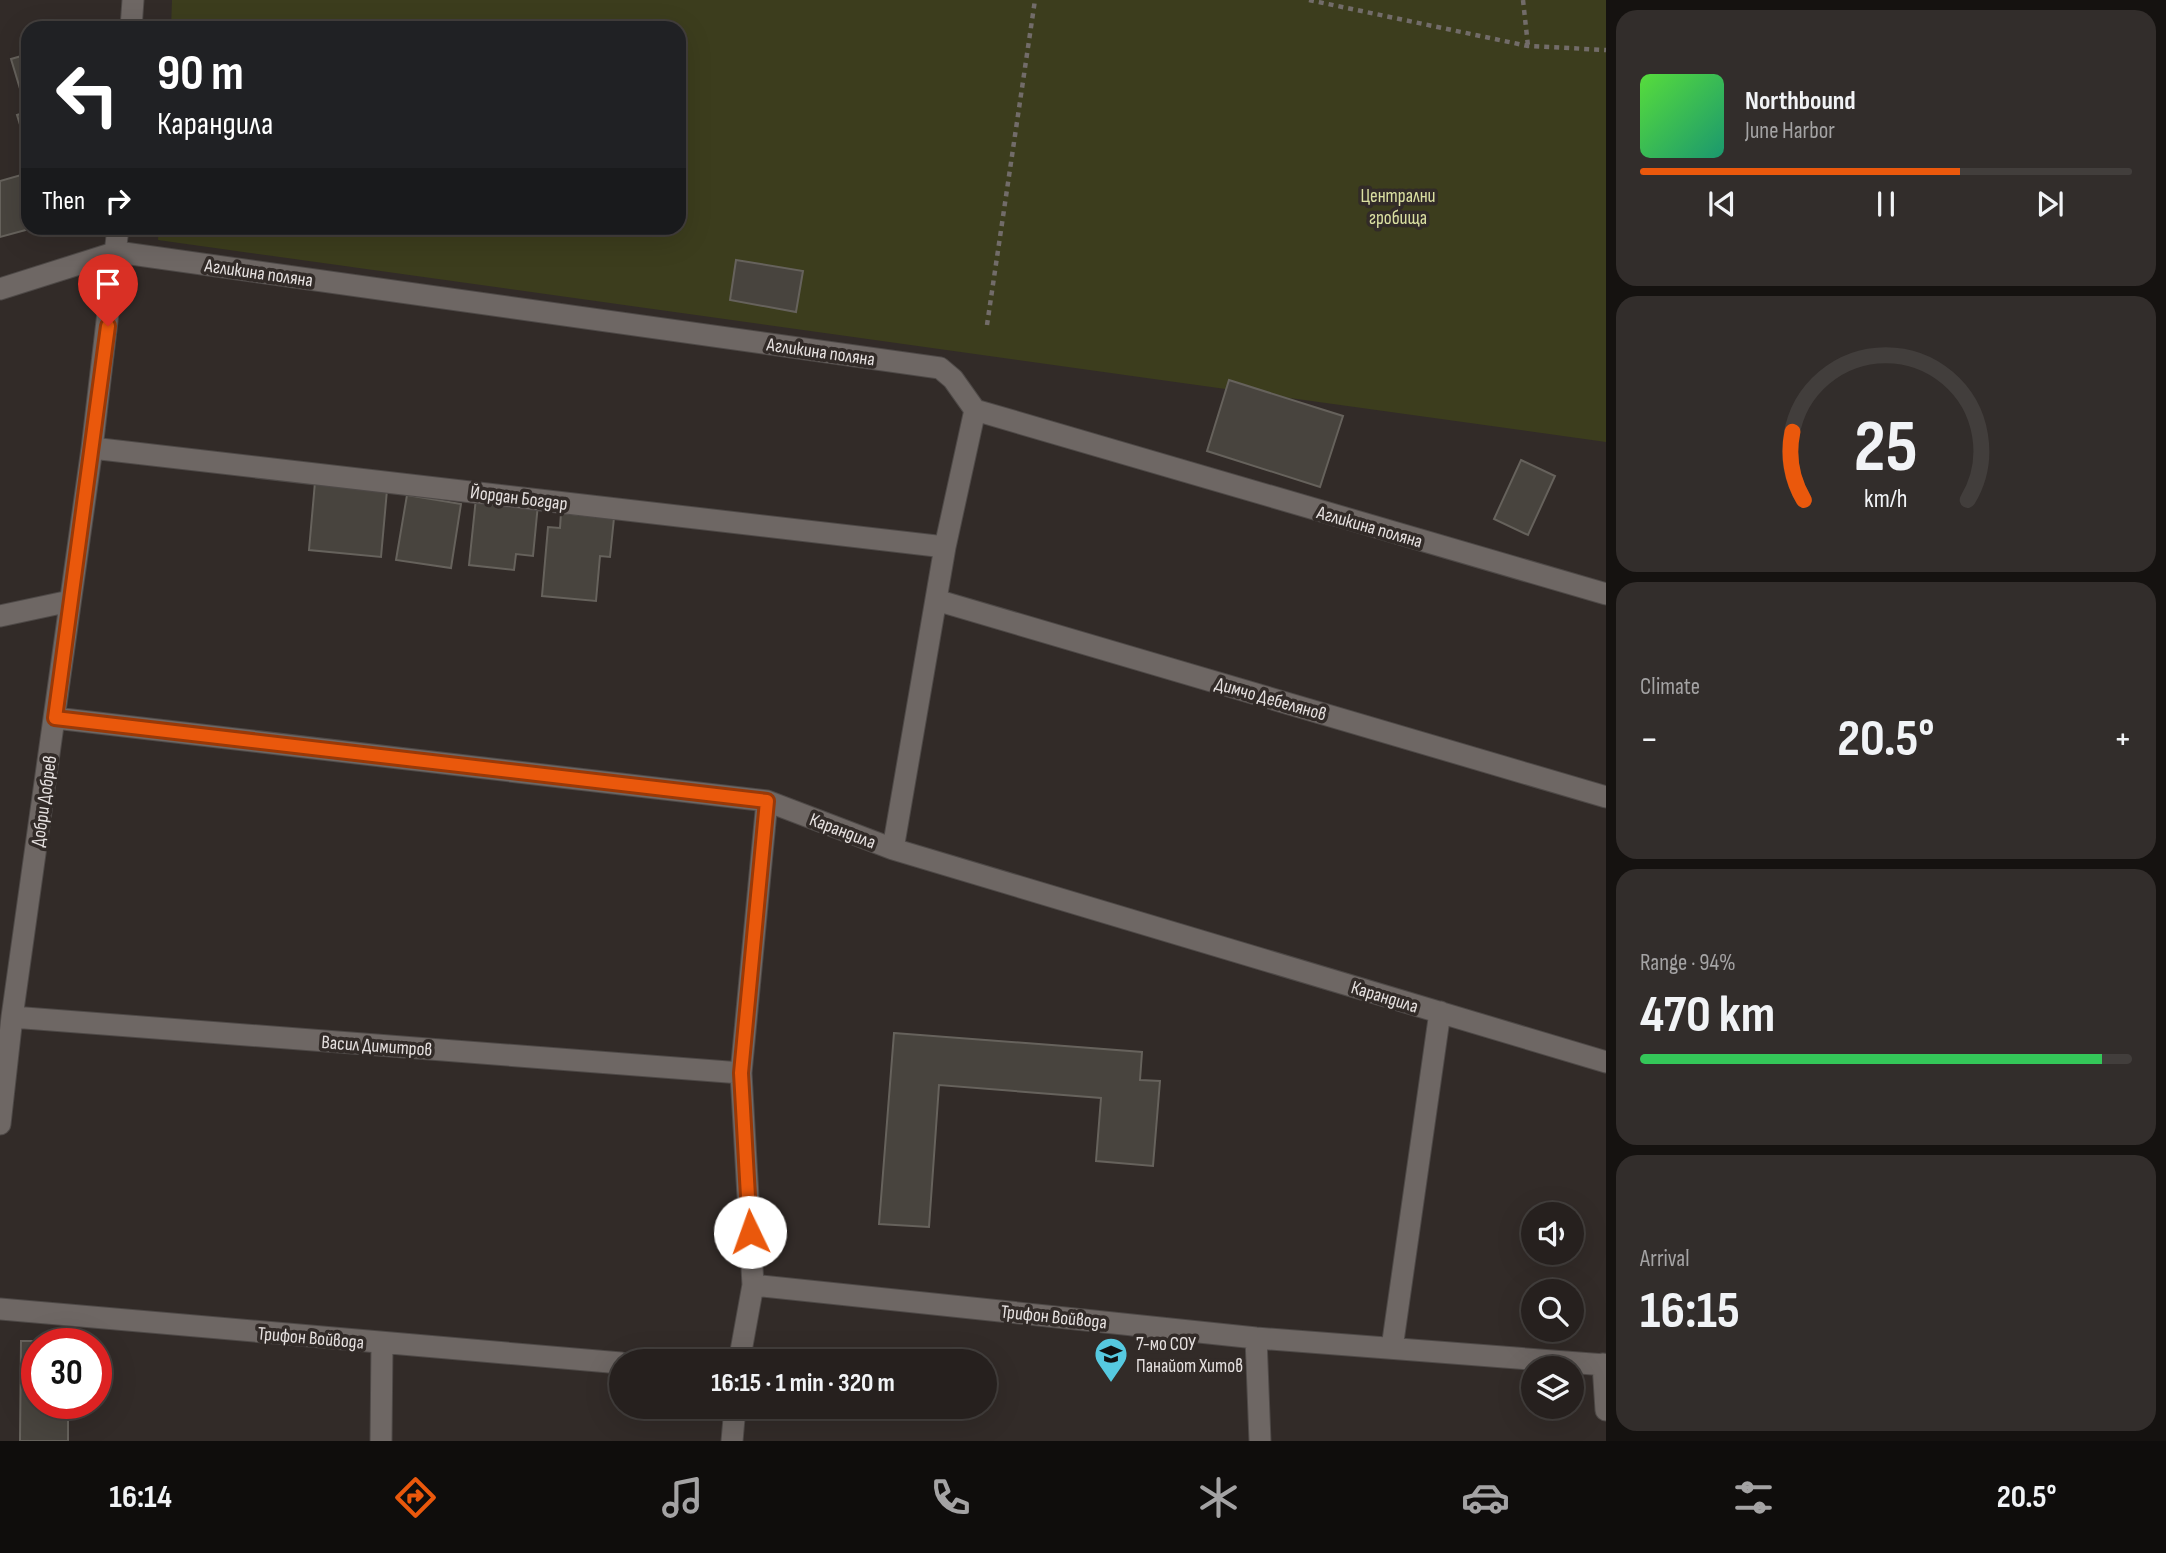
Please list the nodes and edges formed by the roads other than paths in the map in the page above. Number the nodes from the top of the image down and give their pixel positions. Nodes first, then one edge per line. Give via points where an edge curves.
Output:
1 (133, 0) edge
2 (132, 21) edge
3 (118, 235) edge
4 (117, 253) junction
5 (0, 289) edge
6 (975, 410) junction
7 (92, 448) junction
8 (946, 547) junction
9 (1606, 594) edge
10 (936, 600) junction
11 (70, 601) junction
12 (0, 616) edge
13 (55, 718) junction
14 (1606, 797) edge
15 (767, 801) junction
16 (892, 849) junction
17 (1440, 1012) junction
18 (12, 1017) junction
19 (1606, 1062) edge
20 (741, 1073) junction
21 (0, 1124) edge
22 (752, 1285) junction
23 (0, 1310) edge
24 (1256, 1338) junction
25 (382, 1344) junction
26 (1392, 1348) junction
27 (741, 1349) edge
28 (609, 1362) edge
29 (1604, 1365) edge
30 (1606, 1410) edge
31 (734, 1419) edge
32 (381, 1441) edge
33 (732, 1441) edge
34 (1260, 1441) edge

1 - 2 street
3 - 4 street, Добри Добрев
4 - 5 street, Агликина поляна
4 - 6 street, Агликина поляна via 940,368
4 - 7 street, Добри Добрев
6 - 8 street
6 - 9 street, Агликина поляна
7 - 8 street, Йордан Богдар
7 - 11 street, Добри Добрев
8 - 10 street
10 - 14 street, Димчо Дебелянов
10 - 16 street
11 - 12 street
11 - 13 street, Добри Добрев
13 - 15 street, Карандила
13 - 18 street, Добри Добрев
15 - 16 street, Карандила
15 - 20 street
16 - 17 street, Карандила
17 - 19 street, Карандила
17 - 26 street
18 - 20 street, Васил Димитров
18 - 21 street, Добри Добрев
20 - 22 street
22 - 24 street, Трифон Войвода
22 - 27 street
23 - 25 street, Трифон Войвода
24 - 26 street, Трифон Войвода
24 - 34 street
25 - 28 street, Трифон Войвода
25 - 32 street
26 - 29 street, Трифон Войвода
29 - 30 street
31 - 33 street

